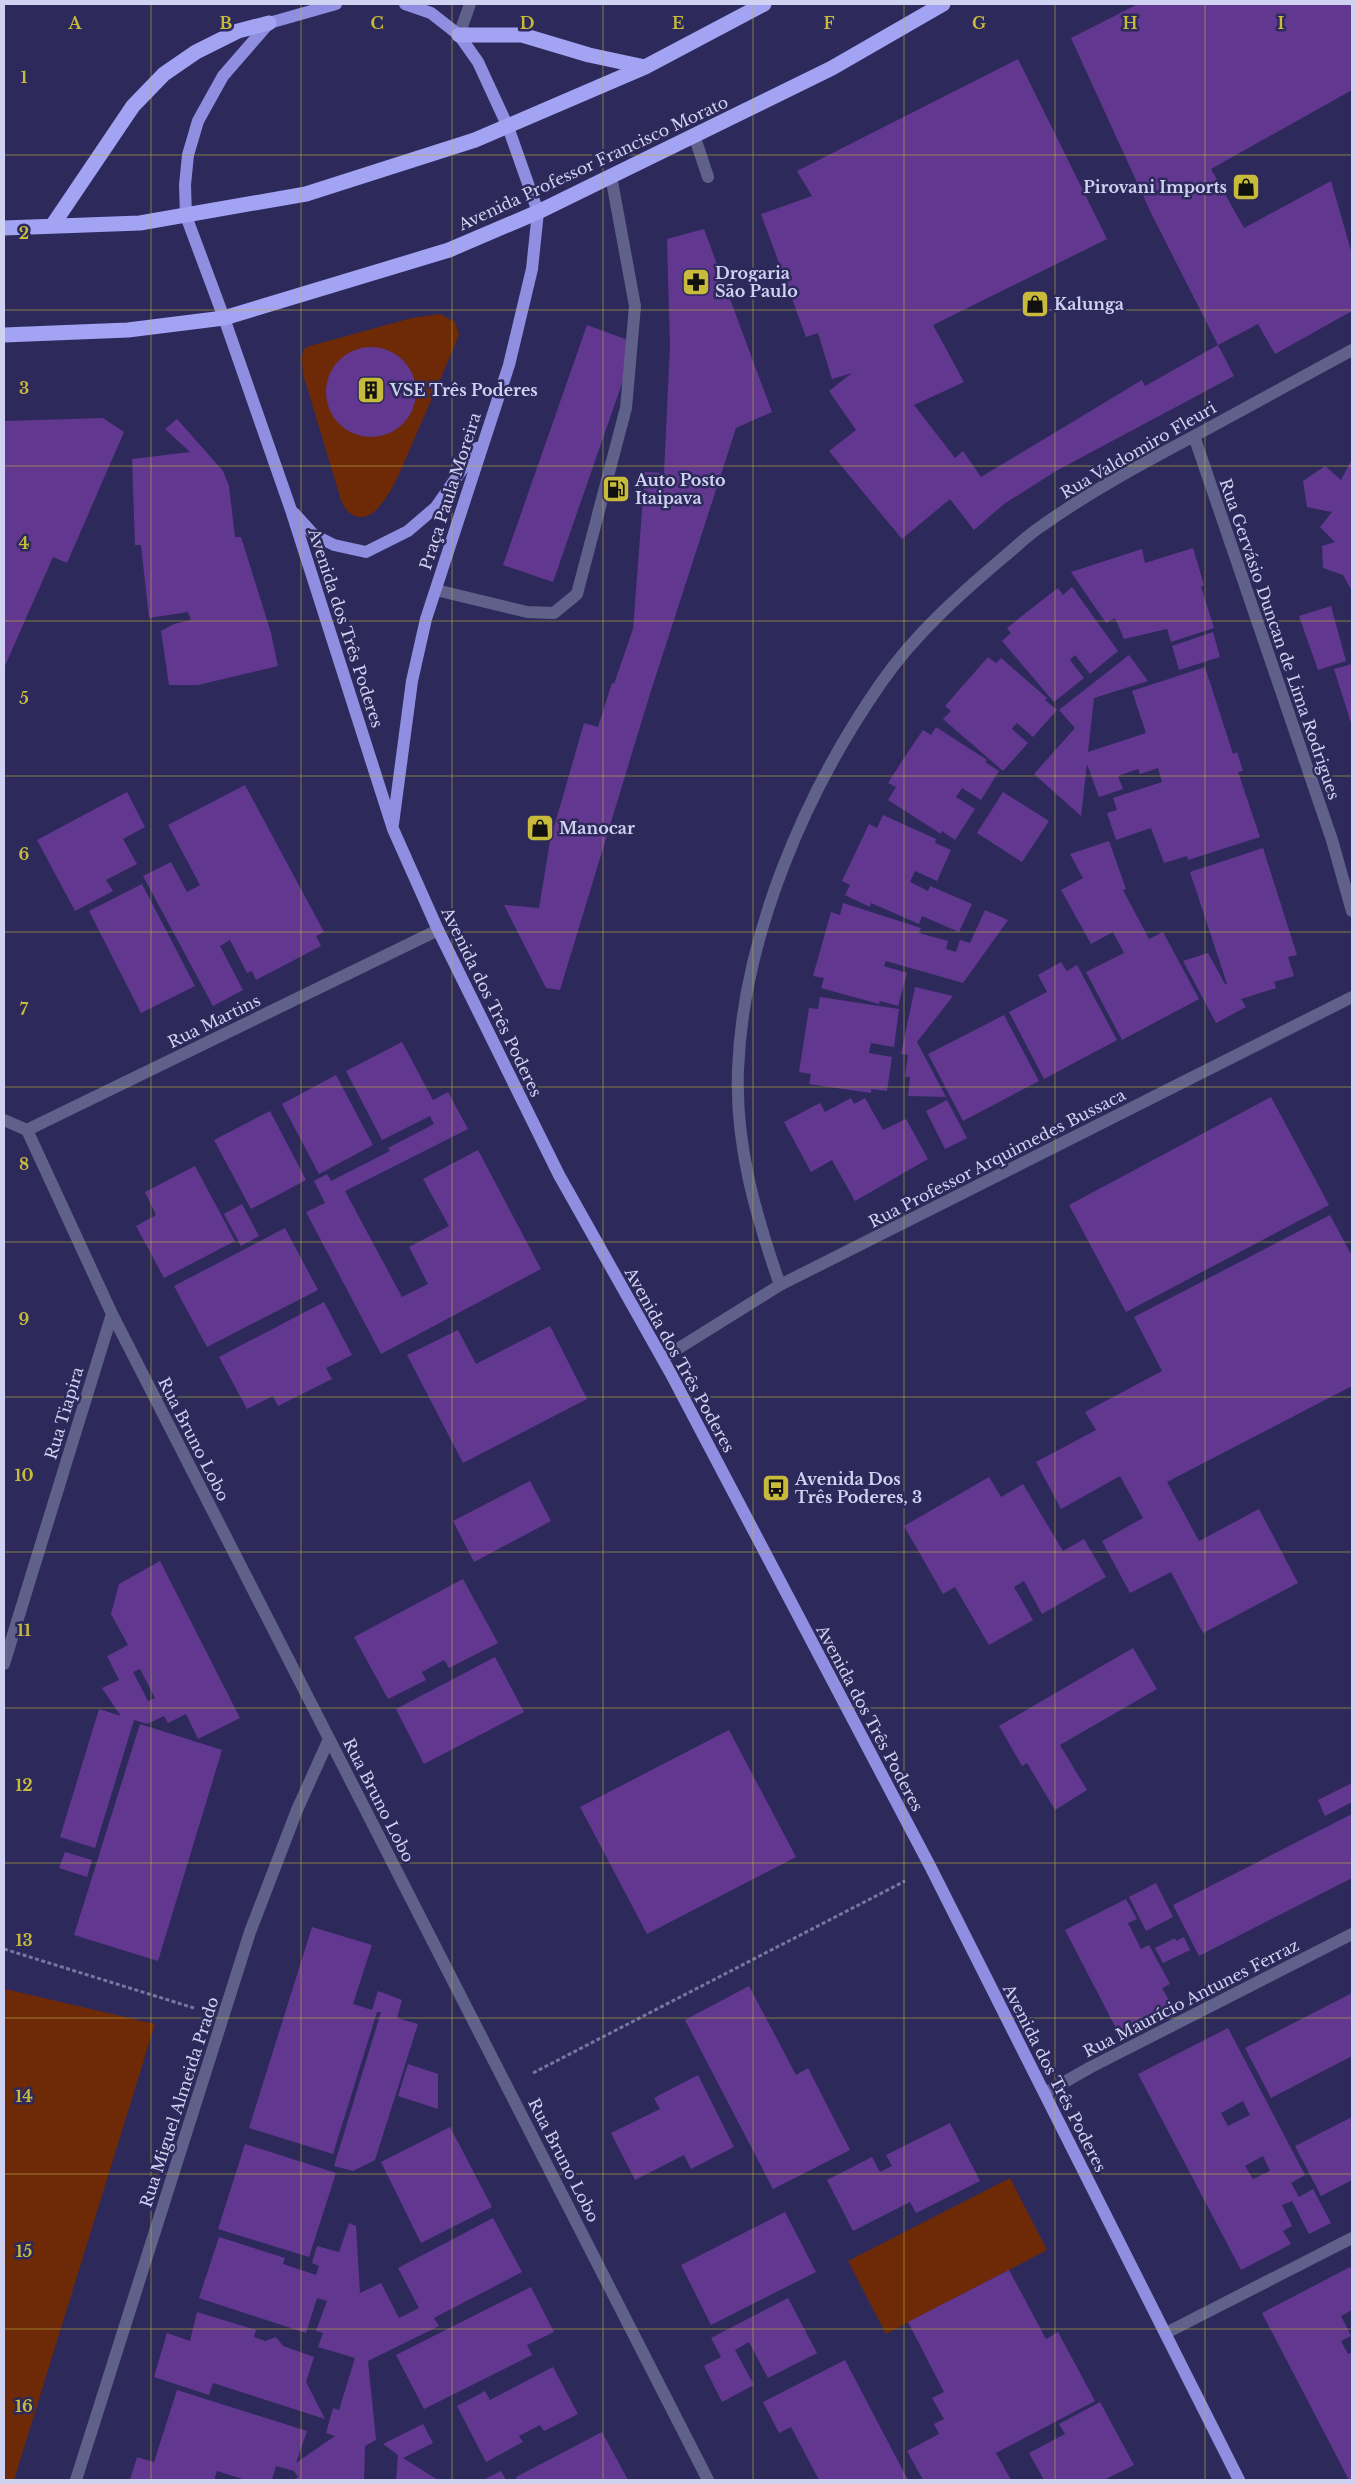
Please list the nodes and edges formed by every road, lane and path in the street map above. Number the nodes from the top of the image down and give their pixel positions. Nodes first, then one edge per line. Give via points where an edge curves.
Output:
1 (332, 4) edge
2 (405, 4) edge
3 (470, 4) edge
4 (764, 4) edge
5 (943, 4) edge
6 (269, 23) junction
7 (459, 35) junction
8 (645, 66) junction
9 (508, 127) junction
10 (694, 135) junction
11 (611, 176) junction
12 (708, 177) dead end
13 (538, 212) junction
14 (186, 216) junction
15 (52, 226) junction
16 (4, 228) edge
17 (224, 318) junction
18 (4, 335) edge
19 (1352, 350) edge
20 (1194, 436) junction
21 (485, 437) junction
22 (291, 510) junction
23 (436, 590) junction
24 (392, 829) junction
25 (1352, 911) edge
26 (438, 930) junction
27 (1352, 997) edge
28 (4, 1120) edge
29 (27, 1130) junction
30 (780, 1285) junction
31 (112, 1314) junction
32 (662, 1358) junction
33 (4, 1664) edge
34 (329, 1739) junction
35 (931, 1868) junction
36 (1352, 1934) edge
37 (4, 1949) edge
38 (224, 2017) junction
39 (508, 2086) junction
40 (1045, 2093) junction
41 (1352, 2238) edge
42 (1166, 2333) junction
43 (76, 2480) edge
44 (708, 2480) edge
45 (1239, 2480) edge

1 - 6 main road
2 - 7 main road, Praça Paula Moreira via 431,13
3 - 7 street
4 - 8 highway
5 - 10 highway, Avenida Professor Francisco Morato via 832,68
6 - 14 main road via 223,76 198,121 188,155
6 - 15 highway via 238,31 196,52 164,74 133,106
7 - 8 highway via 522,35 589,55
7 - 9 main road, Praça Paula Moreira via 478,62
8 - 9 highway
9 - 13 main road, Praça Paula Moreira
9 - 14 highway via 306,194
10 - 11 highway, Avenida Professor Francisco Morato
10 - 12 street
11 - 13 highway, Avenida Professor Francisco Morato
11 - 23 street via 635,306 626,408 577,594 554,613 536,613
13 - 17 highway, Avenida Professor Francisco Morato via 449,250
13 - 21 main road, Praça Paula Moreira via 524,307
14 - 15 highway via 140,223
14 - 17 main road, Avenida dos Três Poderes
15 - 16 highway
17 - 18 highway, Avenida Professor Francisco Morato via 128,330
17 - 22 main road, Avenida dos Três Poderes
19 - 20 street, Rua Valdomiro Fleuri
20 - 25 street, Rua Gervásio Duncan de Lima Rodrigues via 1332,840
20 - 30 street, Rua Valdomiro Fleuri via 1104,484 1040,527 978,579 921,635 882,682 838,751 796,830 772,898 749,980 738,1070 741,1139 756,1218
21 - 22 main road via 436,507 408,532 366,552 334,545 314,535
21 - 23 main road, Praça Paula Moreira
22 - 24 main road, Avenida dos Três Poderes
23 - 24 main road, Praça Paula Moreira via 412,681
24 - 26 main road, Avenida dos Três Poderes
26 - 29 street, Rua Martins
26 - 32 main road, Avenida dos Três Poderes via 559,1175
27 - 30 street, Rua Professor Arquimedes Bussaca
28 - 29 street
29 - 31 street, Rua Bruno Lobo
30 - 32 street, Rua Professor Arquimedes Bussaca
31 - 33 street, Rua Tiapira
31 - 34 street, Rua Bruno Lobo
32 - 35 main road, Avenida dos Três Poderes
34 - 38 street, Rua Miguel Almeida Prado via 297,1810 250,1932
34 - 39 street, Rua Bruno Lobo
35 - 39 path
35 - 40 main road, Avenida dos Três Poderes
36 - 40 street, Rua Maurício Antunes Ferraz
37 - 38 path
38 - 43 street, Rua Miguel Almeida Prado
39 - 44 street, Rua Bruno Lobo
40 - 42 main road, Avenida dos Três Poderes
41 - 42 street
42 - 45 main road, Avenida dos Três Poderes

